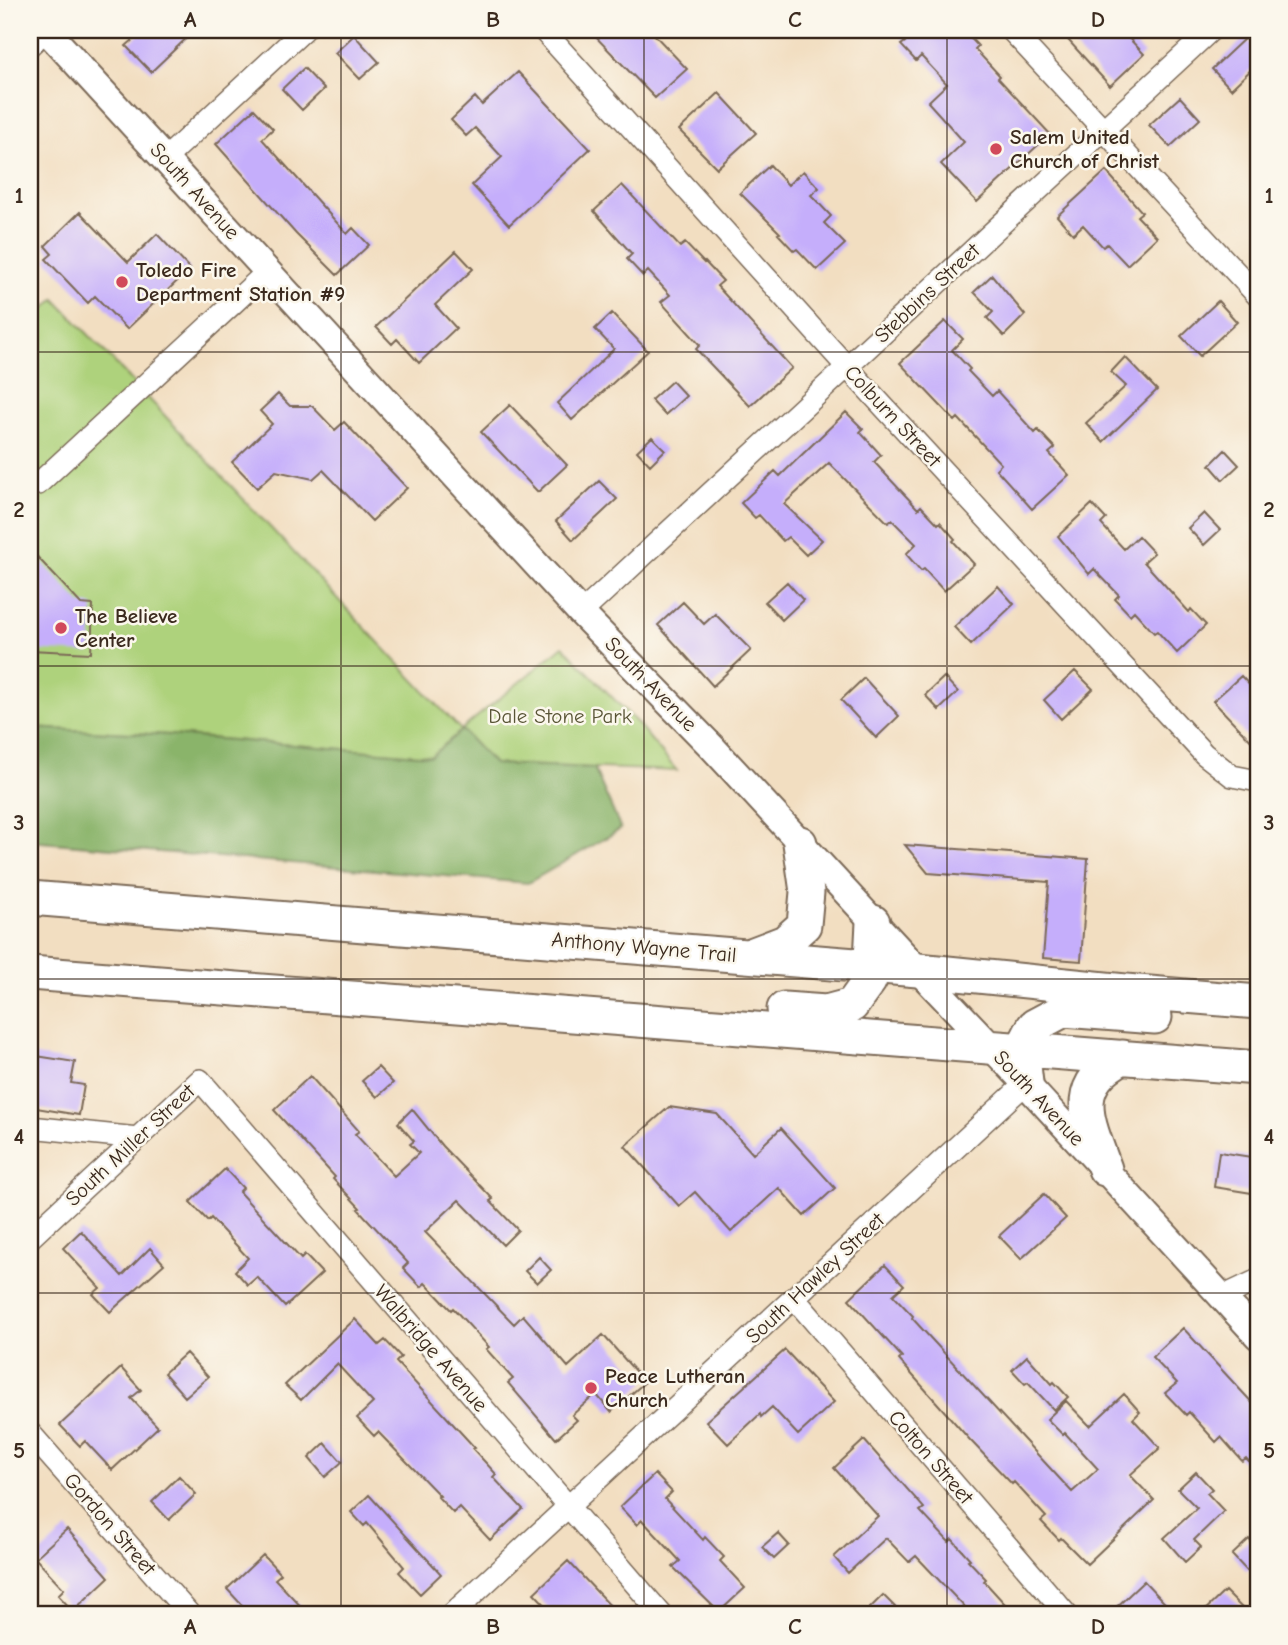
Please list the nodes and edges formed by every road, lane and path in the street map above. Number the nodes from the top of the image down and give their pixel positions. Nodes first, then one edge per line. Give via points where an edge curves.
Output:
1 (46, 30) edge
2 (304, 30) edge
3 (542, 30) edge
4 (1011, 30) edge
5 (1212, 30) edge
6 (30, 45) edge
7 (1104, 130) junction
8 (166, 158) junction
9 (267, 272) junction
10 (1258, 296) edge
11 (846, 367) junction
12 (38, 484) dead end
13 (581, 613) junction
14 (1258, 781) edge
15 (800, 843) junction
16 (30, 898) edge
17 (873, 922) junction
18 (748, 956) junction
19 (872, 966) junction
20 (918, 970) junction
21 (30, 973) edge
22 (1258, 1002) edge
23 (625, 1018) junction
24 (1258, 1019) edge
25 (1007, 1048) junction
26 (1124, 1057) junction
27 (1258, 1068) edge
28 (200, 1080) joint
29 (1026, 1083) junction
30 (30, 1127) edge
31 (138, 1138) junction
32 (1105, 1169) junction
33 (30, 1238) edge
34 (1258, 1280) edge
35 (1222, 1297) junction
36 (794, 1298) junction
37 (1258, 1336) edge
38 (30, 1433) edge
39 (568, 1506) junction
40 (190, 1615) edge
41 (451, 1615) edge
42 (662, 1615) edge
43 (1067, 1615) edge

1 - 6 street
1 - 8 street, South Avenue
2 - 8 street
3 - 11 street, Colburn Street
4 - 7 street
5 - 7 street, Stebbins Street
7 - 10 street
7 - 11 street, Stebbins Street
8 - 9 street, South Avenue
9 - 12 street
9 - 13 street, South Avenue
11 - 13 street, Stebbins Street
11 - 14 street, Colburn Street via 1204,754 1232,776
13 - 15 street, South Avenue
15 - 17 street, South Avenue
15 - 18 highway via 807,892 804,925 785,942
16 - 18 highway, Anthony Wayne Trail
17 - 19 highway
17 - 20 street, South Avenue
18 - 19 highway, Anthony Wayne Trail
19 - 20 highway, Anthony Wayne Trail
19 - 23 highway via 870,980 852,1005 826,1012 671,1001
20 - 22 highway, Anthony Wayne Trail
20 - 25 street, South Avenue
21 - 23 highway
23 - 25 highway
24 - 25 highway via 1230,1022 1064,1010
25 - 26 highway
25 - 29 highway
26 - 27 highway
26 - 32 highway via 1100,1072 1088,1089 1088,1117
28 - 31 street, South Miller Street
28 - 39 street, Walbridge Avenue
29 - 32 street, South Avenue
29 - 36 street, South Hawley Street
30 - 31 street
31 - 33 street, South Miller Street
32 - 35 street, South Avenue
34 - 35 street
35 - 37 street, South Avenue
36 - 39 street, South Hawley Street
36 - 43 street, Colton Street
38 - 40 street, Gordon Street
39 - 41 street, South Hawley Street
39 - 42 street, Walbridge Avenue

